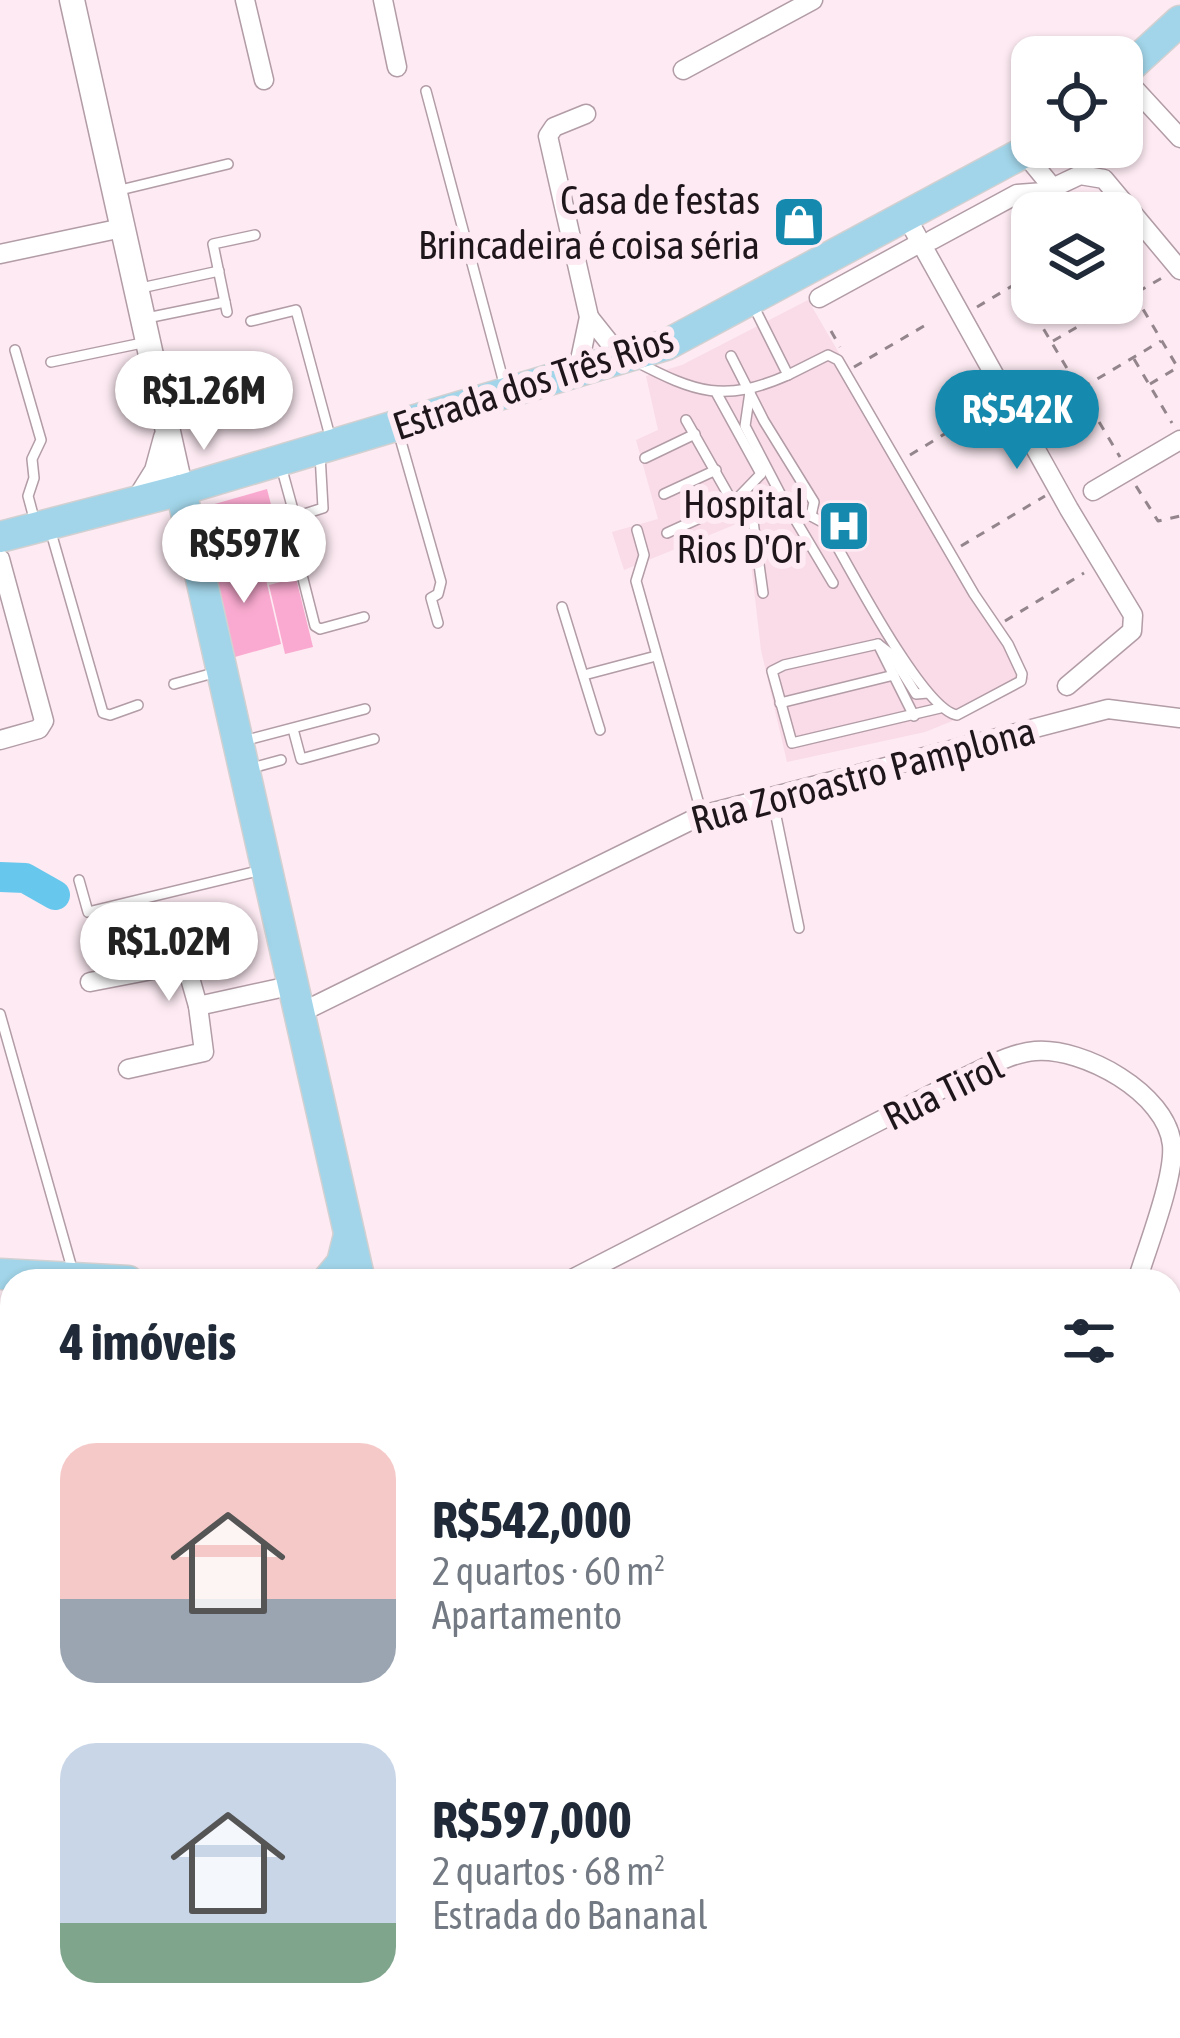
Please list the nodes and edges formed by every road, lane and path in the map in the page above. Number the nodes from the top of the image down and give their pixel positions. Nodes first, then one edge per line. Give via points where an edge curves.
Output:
1 (72, 0) edge
2 (245, 0) edge
3 (383, 0) edge
4 (813, 0) edge
5 (1180, 21) edge
6 (1143, 55) edge
7 (397, 67) dead end
8 (683, 70) dead end
9 (264, 80) dead end
10 (426, 91) dead end
11 (1143, 97) edge
12 (586, 114) dead end
13 (1180, 138) edge
14 (228, 164) dead end
15 (1011, 164) edge
16 (1040, 168) edge
17 (1109, 185) junction
18 (1053, 188) junction
19 (114, 191) junction
20 (1096, 192) edge
21 (122, 228) junction
22 (920, 234) junction
23 (254, 235) dead end
24 (0, 254) edge
25 (1179, 269) edge
26 (218, 271) junction
27 (1011, 287) edge
28 (136, 289) junction
29 (1143, 289) edge
30 (819, 298) dead end
31 (751, 301) junction
32 (1143, 309) edge
33 (973, 310) dead end
34 (589, 317) junction
35 (251, 321) dead end
36 (1041, 324) edge
37 (1083, 324) edge
38 (924, 326) dead end
39 (145, 331) junction
40 (1162, 341) junction
41 (1052, 342) junction
42 (15, 350) dead end
43 (731, 356) dead end
44 (1133, 358) junction
45 (627, 360) junction
46 (51, 362) dead end
47 (1179, 367) edge
48 (853, 368) dead end
49 (577, 374) junction
50 (788, 375) junction
51 (1149, 384) junction
52 (1080, 389) junction
53 (750, 392) junction
54 (507, 394) junction
55 (717, 394) junction
56 (1006, 398) junction
57 (686, 420) dead end
58 (397, 426) junction
59 (167, 429) junction
60 (695, 434) junction
61 (1180, 439) edge
62 (326, 447) junction
63 (906, 457) dead end
64 (645, 458) dead end
65 (279, 460) junction
66 (716, 470) junction
67 (1127, 471) junction
68 (1058, 489) junction
69 (181, 490) junction
70 (1094, 491) dead end
71 (664, 494) dead end
72 (783, 499) junction
73 (139, 500) junction
74 (750, 500) junction
75 (733, 502) junction
76 (812, 516) junction
77 (1180, 516) edge
78 (295, 517) junction
79 (797, 524) junction
80 (42, 525) junction
81 (637, 530) dead end
82 (667, 533) dead end
83 (0, 537) edge
84 (959, 547) dead end
85 (0, 559) edge
86 (1101, 562) junction
87 (833, 583) dead end
88 (763, 593) dead end
89 (562, 607) dead end
90 (364, 617) dead end
91 (1004, 622) dead end
92 (438, 623) dead end
93 (878, 644) junction
94 (656, 656) junction
95 (222, 670) junction
96 (584, 675) junction
97 (894, 675) junction
98 (174, 684) dead end
99 (1066, 686) dead end
100 (928, 693) junction
101 (780, 704) junction
102 (138, 705) dead end
103 (940, 708) junction
104 (365, 709) dead end
105 (914, 716) junction
106 (1180, 718) edge
107 (293, 729) junction
108 (600, 730) dead end
109 (374, 739) dead end
110 (0, 740) edge
111 (241, 756) junction
112 (281, 760) dead end
113 (772, 797) junction
114 (702, 815) junction
115 (267, 868) junction
116 (80, 880) dead end
117 (799, 928) dead end
118 (90, 982) dead end
119 (297, 999) junction
120 (198, 1006) junction
121 (0, 1014) edge
122 (128, 1069) dead end
123 (1176, 1139) edge
124 (349, 1229) junction
125 (73, 1269) edge
126 (337, 1269) edge
127 (357, 1269) edge
128 (591, 1269) edge
129 (1141, 1269) edge

1 - 19 street
2 - 9 street
3 - 7 street
4 - 8 street
5 - 6 main road
10 - 54 lane
11 - 13 street
12 - 34 street via 548,136
14 - 19 lane
15 - 22 main road, Estrada dos Três Rios
16 - 18 street
17 - 18 street via 1080,175
17 - 20 path
17 - 25 street
18 - 22 street via 1017,194
19 - 21 street
21 - 24 street
21 - 28 street
22 - 30 street
22 - 31 main road, Estrada dos Três Rios
22 - 56 street
23 - 26 lane via 213,244
25 - 29 path
26 - 28 lane
26 - 39 lane via 226,307
27 - 33 path
28 - 39 street
31 - 45 main road, Estrada dos Três Rios
31 - 50 lane
32 - 40 path
34 - 45 street
34 - 49 street
35 - 62 lane via 296,310
36 - 41 path
37 - 41 path
38 - 48 path
39 - 46 lane
39 - 59 street
40 - 44 path
40 - 47 path
41 - 52 path
42 - 80 lane via 41,440 28,496
43 - 53 lane
44 - 51 path
44 - 52 path
45 - 49 main road, Estrada dos Três Rios
45 - 55 lane
47 - 51 path
49 - 54 main road, Estrada dos Três Rios
50 - 53 lane
50 - 103 lane via 828,355 838,360 1022,674 957,716
51 - 61 path
52 - 67 path
53 - 55 lane
53 - 72 lane via 745,426
53 - 76 lane via 814,502
54 - 58 main road, Estrada dos Três Rios
55 - 75 lane via 761,474
56 - 63 path
56 - 68 street
57 - 60 lane
58 - 62 main road, Estrada dos Três Rios
58 - 92 lane via 441,582 430,598
59 - 69 street
59 - 73 street via 157,471
60 - 64 lane
60 - 66 lane
61 - 67 street
62 - 65 main road, Estrada dos Três Rios
62 - 78 lane via 322,508
65 - 69 main road, Estrada dos Três Rios
65 - 78 lane
66 - 71 lane
66 - 75 lane
67 - 70 street
67 - 77 path via 1158,521
68 - 84 path
68 - 86 street
69 - 73 main road, Estrada dos Três Rios
69 - 95 main road
72 - 74 lane
72 - 79 lane
73 - 80 main road, Estrada dos Três Rios
74 - 75 lane
74 - 88 lane
75 - 82 lane
76 - 79 lane
76 - 100 lane via 824,523
78 - 90 lane via 289,524 315,626
79 - 87 lane
80 - 83 main road, Estrada dos Três Rios
80 - 102 lane via 103,713
81 - 94 lane via 644,555 636,581
85 - 110 street via 44,721 40,730
86 - 91 path
86 - 99 street via 1135,624
89 - 96 lane
93 - 97 lane
93 - 100 lane via 916,694
93 - 101 lane via 774,668
94 - 96 lane
94 - 114 lane
95 - 98 lane
95 - 111 main road
96 - 108 lane
97 - 101 lane
97 - 105 lane
100 - 103 lane
101 - 105 lane via 792,743
103 - 105 lane
104 - 107 lane
106 - 113 street, Rua Zoroastro Pamplona via 1108,710
107 - 109 lane via 301,759
107 - 111 lane
111 - 112 lane
111 - 115 main road
113 - 114 street, Rua Zoroastro Pamplona
113 - 117 lane
114 - 119 street, Rua Zoroastro Pamplona
115 - 116 lane via 88,912
115 - 119 main road
118 - 120 street via 182,964
119 - 120 street, Rua Zoroastro Pamplona
119 - 124 main road
120 - 122 street via 204,1052
121 - 125 lane
123 - 128 street, Rua Tirol via 1116,1073 1035,1051 965,1077
123 - 129 street, Rua Tirol
124 - 126 main road
124 - 127 main road

